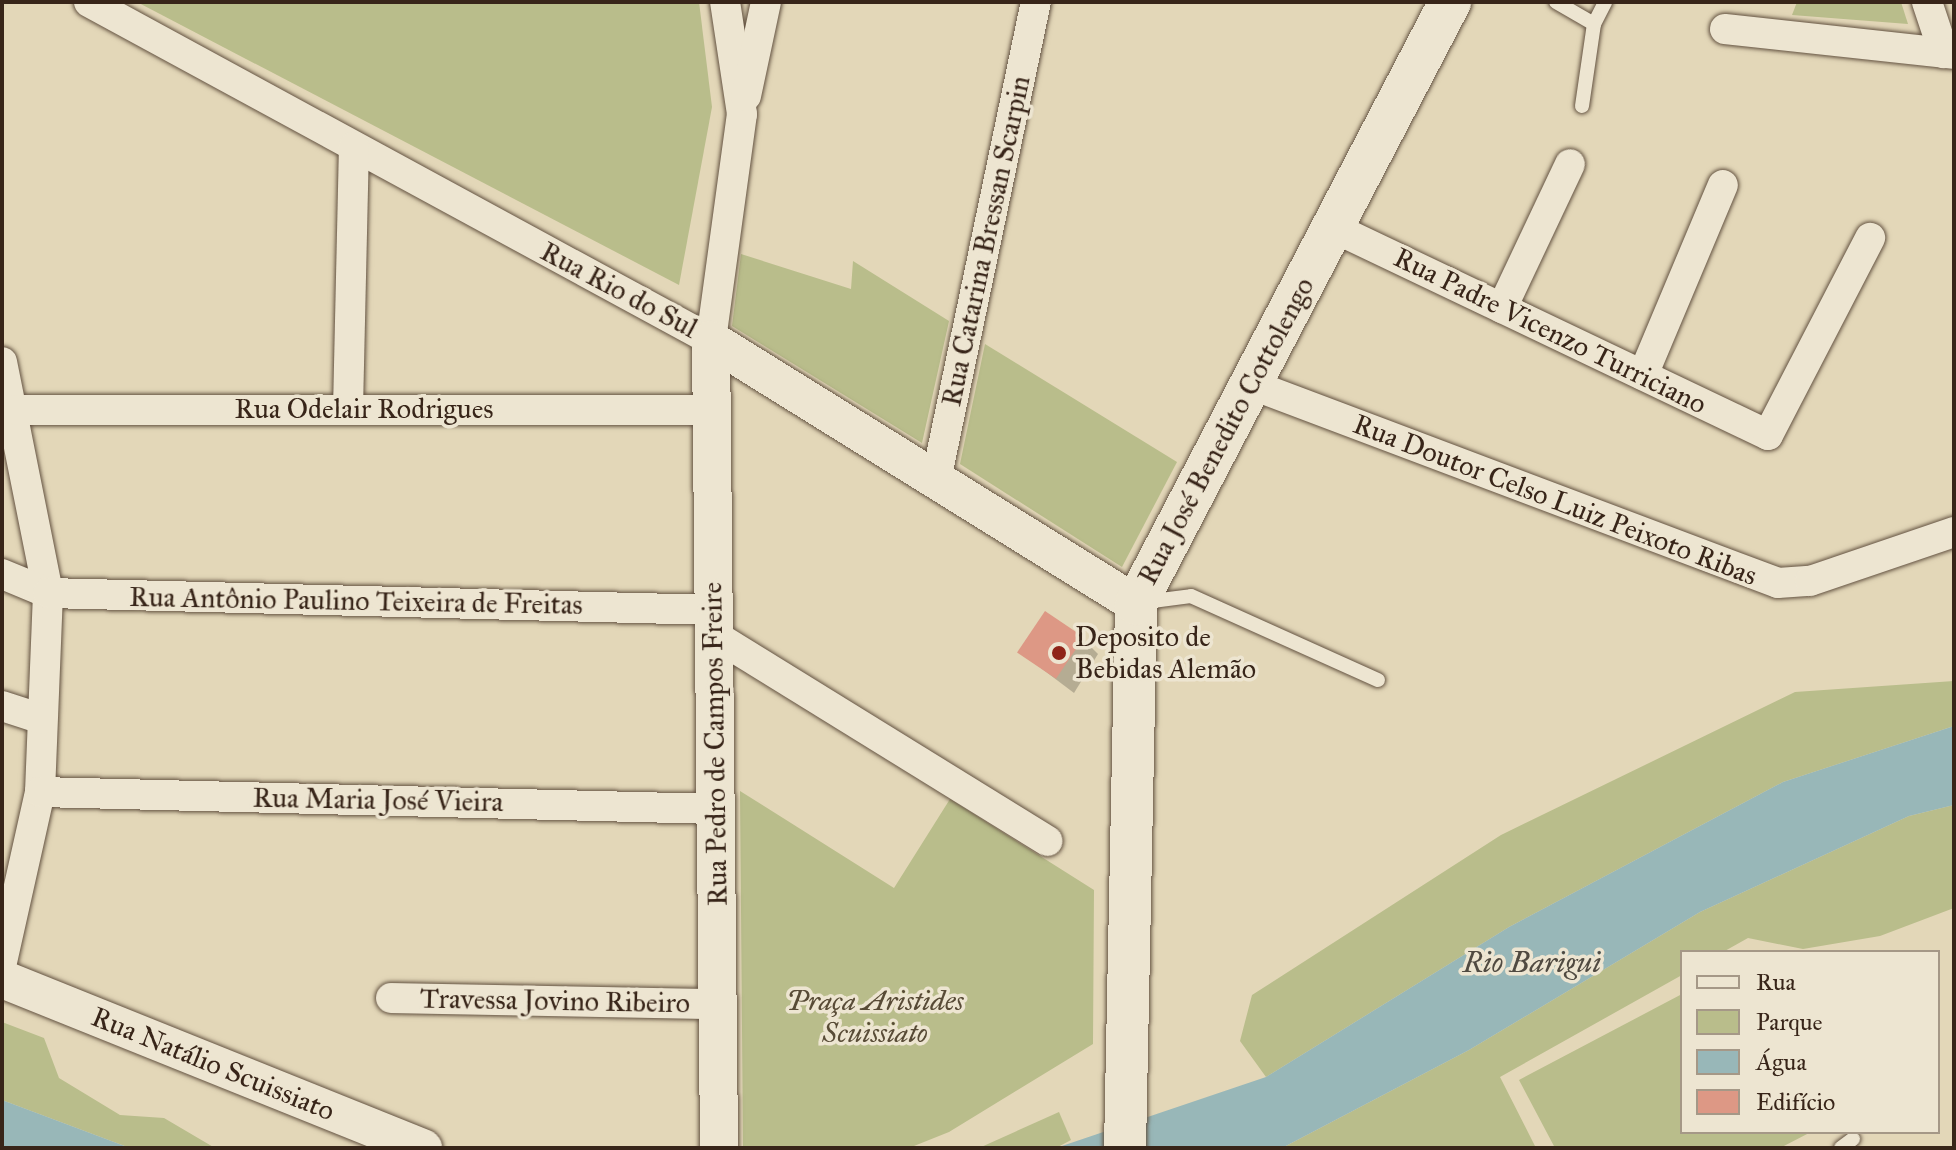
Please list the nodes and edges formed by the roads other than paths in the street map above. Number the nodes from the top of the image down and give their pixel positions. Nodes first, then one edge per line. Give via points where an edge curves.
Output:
1 (89, 2) edge
2 (725, 2) edge
3 (766, 2) edge
4 (1036, 2) edge
5 (1450, 2) edge
6 (1556, 2) edge
7 (1605, 2) edge
8 (1927, 2) edge
9 (1594, 24) junction
10 (1725, 29) dead end
11 (1949, 53) edge
12 (1582, 106) dead end
13 (742, 114) junction
14 (354, 147) junction
15 (1570, 164) dead end
16 (1723, 185) dead end
17 (1332, 227) junction
18 (1870, 238) dead end
19 (1502, 308) junction
20 (711, 340) junction
21 (2, 362) edge
22 (1643, 375) junction
23 (1250, 384) junction
24 (348, 409) junction
25 (17, 410) junction
26 (711, 410) junction
27 (936, 480) junction
28 (1954, 532) edge
29 (2, 574) edge
30 (48, 593) junction
31 (1136, 604) junction
32 (714, 623) junction
33 (1378, 680) dead end
34 (2, 706) edge
35 (42, 719) junction
36 (40, 792) junction
37 (716, 809) junction
38 (1048, 841) dead end
39 (2, 962) edge
40 (2, 979) edge
41 (391, 998) dead end
42 (718, 1004) junction
43 (423, 1148) edge
44 (719, 1148) edge
45 (1125, 1148) edge

1 - 14 street, Rua Rio do Sul
2 - 13 street
3 - 13 street
4 - 27 street, Rua Catarina Bressan Scarpin
5 - 17 main road, Rua José Benedito Cottolengo
6 - 9 lane
7 - 9 lane
8 - 11 street
9 - 12 lane
10 - 11 street
13 - 20 street
14 - 20 street, Rua Rio do Sul
14 - 24 street
15 - 19 street
16 - 22 street
17 - 19 street, Rua Padre Vicenzo Turriciano
17 - 23 main road, Rua José Benedito Cottolengo
18 - 22 street, Rua Padre Vicenzo Turriciano via 1768,435
19 - 22 street, Rua Padre Vicenzo Turriciano
20 - 26 street, Rua Pedro de Campos Freire
20 - 27 street, Rua Rio do Sul
21 - 25 street
23 - 28 street, Rua Doutor Celso Luiz Peixoto Ribas via 1778,583 1810,581
23 - 31 main road, Rua José Benedito Cottolengo
24 - 25 street, Rua Odelair Rodrigues
24 - 26 street, Rua Odelair Rodrigues
25 - 30 street
26 - 32 street, Rua Pedro de Campos Freire
27 - 31 street, Rua Rio do Sul
29 - 30 street, Rua Antônio Paulino Teixeira de Freitas
30 - 32 street, Rua Antônio Paulino Teixeira de Freitas
30 - 35 street
31 - 33 lane via 1191,596
31 - 45 main road, Rua José Benedito Cottolengo
32 - 37 street, Rua Pedro de Campos Freire
32 - 38 street
34 - 35 street
35 - 36 street
36 - 37 street, Rua Maria José Vieira
36 - 39 street
37 - 42 street, Rua Pedro de Campos Freire
40 - 43 street, Rua Natálio Scuissiato
41 - 42 street, Travessa Jovino Ribeiro
42 - 44 street, Rua Pedro de Campos Freire

